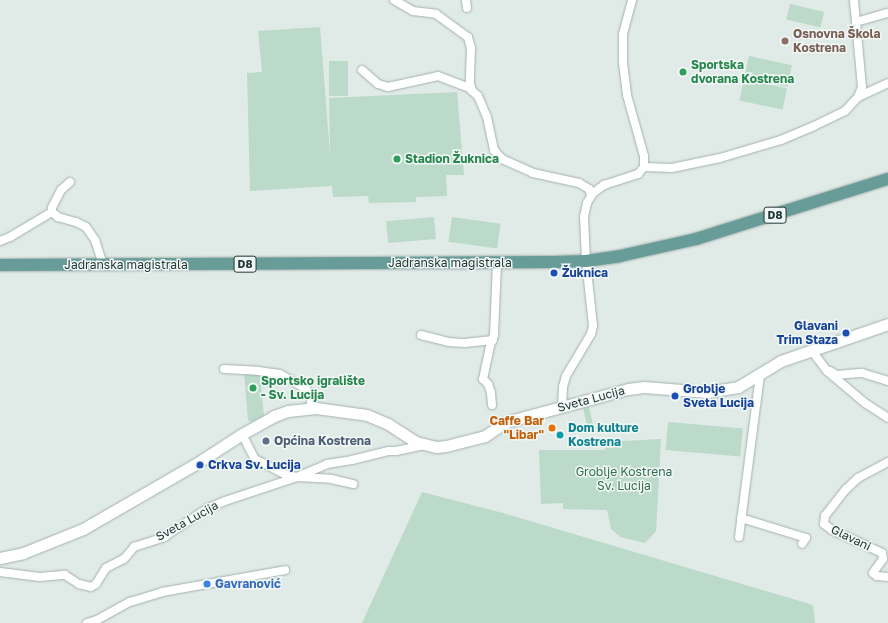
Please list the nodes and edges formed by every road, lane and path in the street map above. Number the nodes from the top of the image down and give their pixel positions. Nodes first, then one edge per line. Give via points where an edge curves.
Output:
1 (394, 0) edge
2 (632, 0) edge
3 (854, 0) edge
4 (888, 13) edge
5 (856, 22) junction
6 (362, 70) dead end
7 (888, 83) edge
8 (472, 91) junction
9 (858, 97) junction
10 (644, 167) junction
11 (888, 179) edge
12 (70, 182) dead end
13 (592, 195) junction
14 (52, 212) junction
15 (0, 241) edge
16 (586, 261) junction
17 (497, 262) junction
18 (0, 265) edge
19 (103, 265) junction
20 (888, 324) edge
21 (421, 335) dead end
22 (492, 340) junction
23 (812, 351) junction
24 (224, 369) dead end
25 (760, 375) junction
26 (888, 382) edge
27 (492, 405) dead end
28 (562, 407) junction
29 (310, 408) junction
30 (888, 418) edge
31 (242, 434) junction
32 (426, 445) junction
33 (888, 462) edge
34 (297, 477) junction
35 (353, 484) dead end
36 (741, 518) junction
37 (739, 538) dead end
38 (802, 544) dead end
39 (0, 558) edge
40 (285, 570) dead end
41 (0, 572) edge
42 (888, 577) edge
43 (87, 623) edge

1 - 8 street via 413,11 436,14 468,37 471,48
2 - 10 street via 623,34 623,63 627,95 644,156
3 - 5 street
4 - 5 street
5 - 9 street via 862,87
6 - 8 street via 378,84 388,87 438,76 457,82
7 - 9 street
8 - 13 street via 478,96 486,117 494,150 502,159 533,173 579,183
9 - 10 street via 845,111 781,140 720,158 672,168
10 - 13 street via 638,174 604,185
11 - 16 main road, Jadranska magistrala / D8 via 696,239
12 - 14 street via 61,190
13 - 16 street via 584,217
14 - 15 street
14 - 19 street via 58,218 76,222 86,228 95,240
16 - 17 main road, Jadranska magistrala / D8
16 - 28 street via 593,326 591,334 566,376
17 - 19 main road, Jadranska magistrala / D8
17 - 22 street
18 - 19 main road, Jadranska magistrala / D8
20 - 23 street, Sveta Lucija
21 - 22 street via 454,343
22 - 27 street via 483,379 488,384
23 - 25 street, Sveta Lucija via 781,361
23 - 26 street via 829,371 837,375 862,373
23 - 30 street via 827,371 865,403
24 - 29 street via 280,374 312,396
25 - 28 street, Sveta Lucija via 738,387 726,389 707,392 644,387
25 - 36 street
28 - 32 street, Sveta Lucija via 504,423 485,436 446,446
29 - 31 street, Sveta Lucija via 274,416
29 - 32 street, Sveta Lucija via 367,415
31 - 34 street, Sveta Lucija via 254,459 286,475
31 - 39 street, Sveta Lucija via 83,529 23,553
32 - 34 street, Sveta Lucija via 388,450 327,464
33 - 42 street, Glavani via 858,478 846,489 825,516 824,524 882,552 883,559 873,573
34 - 35 street, Sveta Lucija via 331,479
34 - 41 street, Sveta Lucija via 219,503 171,533 134,547 124,558 106,568 96,584 91,587 79,584 65,574 40,577
36 - 37 street
36 - 38 street via 806,538
40 - 43 street via 162,592 130,602

